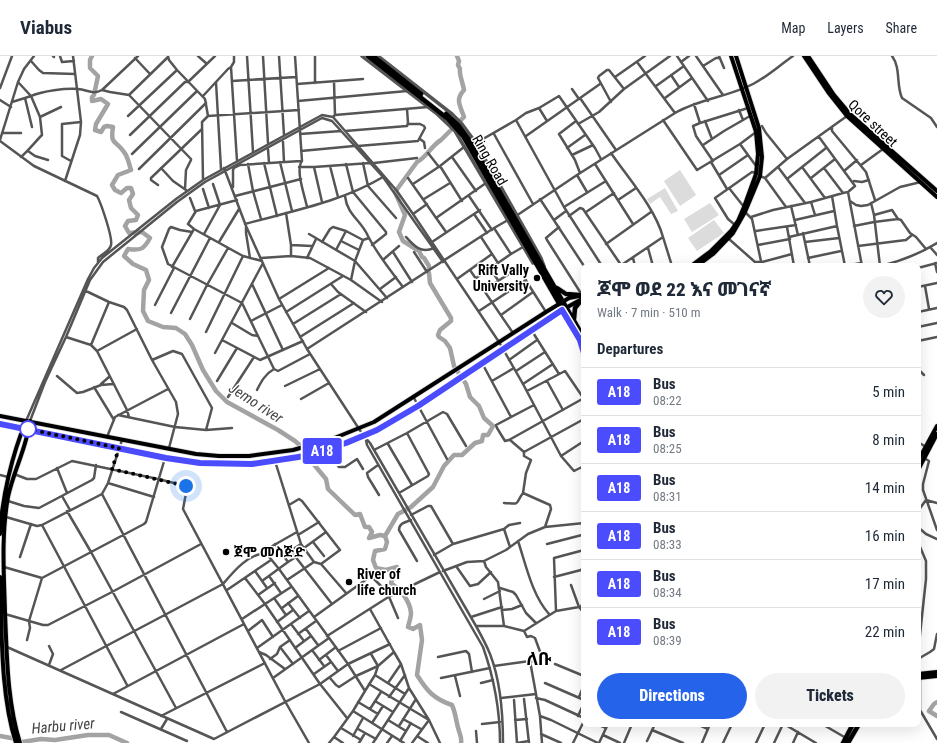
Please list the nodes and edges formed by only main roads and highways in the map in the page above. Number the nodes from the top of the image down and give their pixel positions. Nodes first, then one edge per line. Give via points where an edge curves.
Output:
1 (368, 56) edge
2 (373, 56) edge
3 (731, 56) edge
4 (736, 56) edge
5 (804, 56) edge
6 (808, 56) edge
7 (744, 88) junction
8 (849, 115) junction
9 (451, 120) junction
10 (758, 175) junction
11 (923, 181) junction
12 (937, 191) edge
13 (937, 197) edge
14 (695, 263) edge
15 (701, 263) edge
16 (542, 269) junction
17 (554, 287) junction
18 (581, 297) edge
19 (581, 297) edge
20 (581, 298) edge
21 (581, 299) edge
22 (564, 301) junction
23 (559, 304) junction
24 (567, 307) junction
25 (562, 310) junction
26 (574, 319) junction
27 (581, 335) edge
28 (581, 336) edge
29 (0, 416) edge
30 (28, 421) junction
31 (0, 424) edge
32 (937, 426) edge
33 (14, 427) junction
34 (23, 428) junction
35 (29, 430) junction
36 (39, 432) junction
37 (22, 434) junction
38 (937, 434) edge
39 (26, 438) junction
40 (249, 456) junction
41 (921, 456) edge
42 (249, 464) junction
43 (921, 464) edge
44 (2, 516) edge
45 (0, 534) edge
46 (1, 578) edge
47 (2, 613) edge
48 (1, 667) edge
49 (937, 672) edge
50 (921, 676) edge
51 (921, 676) edge
52 (937, 676) edge
53 (852, 727) edge
54 (857, 727) edge
55 (15, 739) edge
56 (845, 742) edge
57 (19, 743) edge

1 - 9 highway, Ring Road
2 - 9 highway, Ring Road
3 - 7 main road
4 - 7 main road
5 - 8 main road, Qore street via 828,92
6 - 8 main road, Qore street
7 - 10 main road via 756,132
7 - 10 main road via 759,128 762,157
8 - 11 main road, Qore street
8 - 11 main road, Qore street via 884,149
9 - 16 highway, Ring Road via 458,127
10 - 14 main road via 735,225 721,242
10 - 15 main road via 746,212 729,239
11 - 12 main road, Qore street
11 - 13 main road, Qore street
16 - 17 highway, Ring Road
16 - 23 highway, Ring Road
17 - 18 highway via 566,294
17 - 22 highway, Ring Road
19 - 22 main road
20 - 24 main road
21 - 26 highway
22 - 23 main road
22 - 24 highway, Ring Road
23 - 25 highway, Ring Road
23 - 40 main road via 374,422 305,447
24 - 25 main road
24 - 26 highway
25 - 28 highway
25 - 42 main road via 418,406 377,430 305,456
26 - 27 highway
29 - 30 main road
30 - 34 main road
30 - 35 main road
30 - 40 main road via 196,454
31 - 33 main road
32 - 41 main road
33 - 34 main road
33 - 37 main road
34 - 35 main road
34 - 37 main road
35 - 36 main road
35 - 39 main road
36 - 39 main road via 32,432
36 - 42 main road via 166,458 200,463
37 - 44 main road via 8,477
38 - 43 main road
39 - 44 main road
40 - 42 main road
44 - 45 main road
44 - 46 main road via 4,567
46 - 47 main road
47 - 48 main road
47 - 55 main road
48 - 55 main road via 6,704
49 - 50 main road
51 - 52 main road
53 - 56 highway
54 - 56 highway
55 - 57 main road

